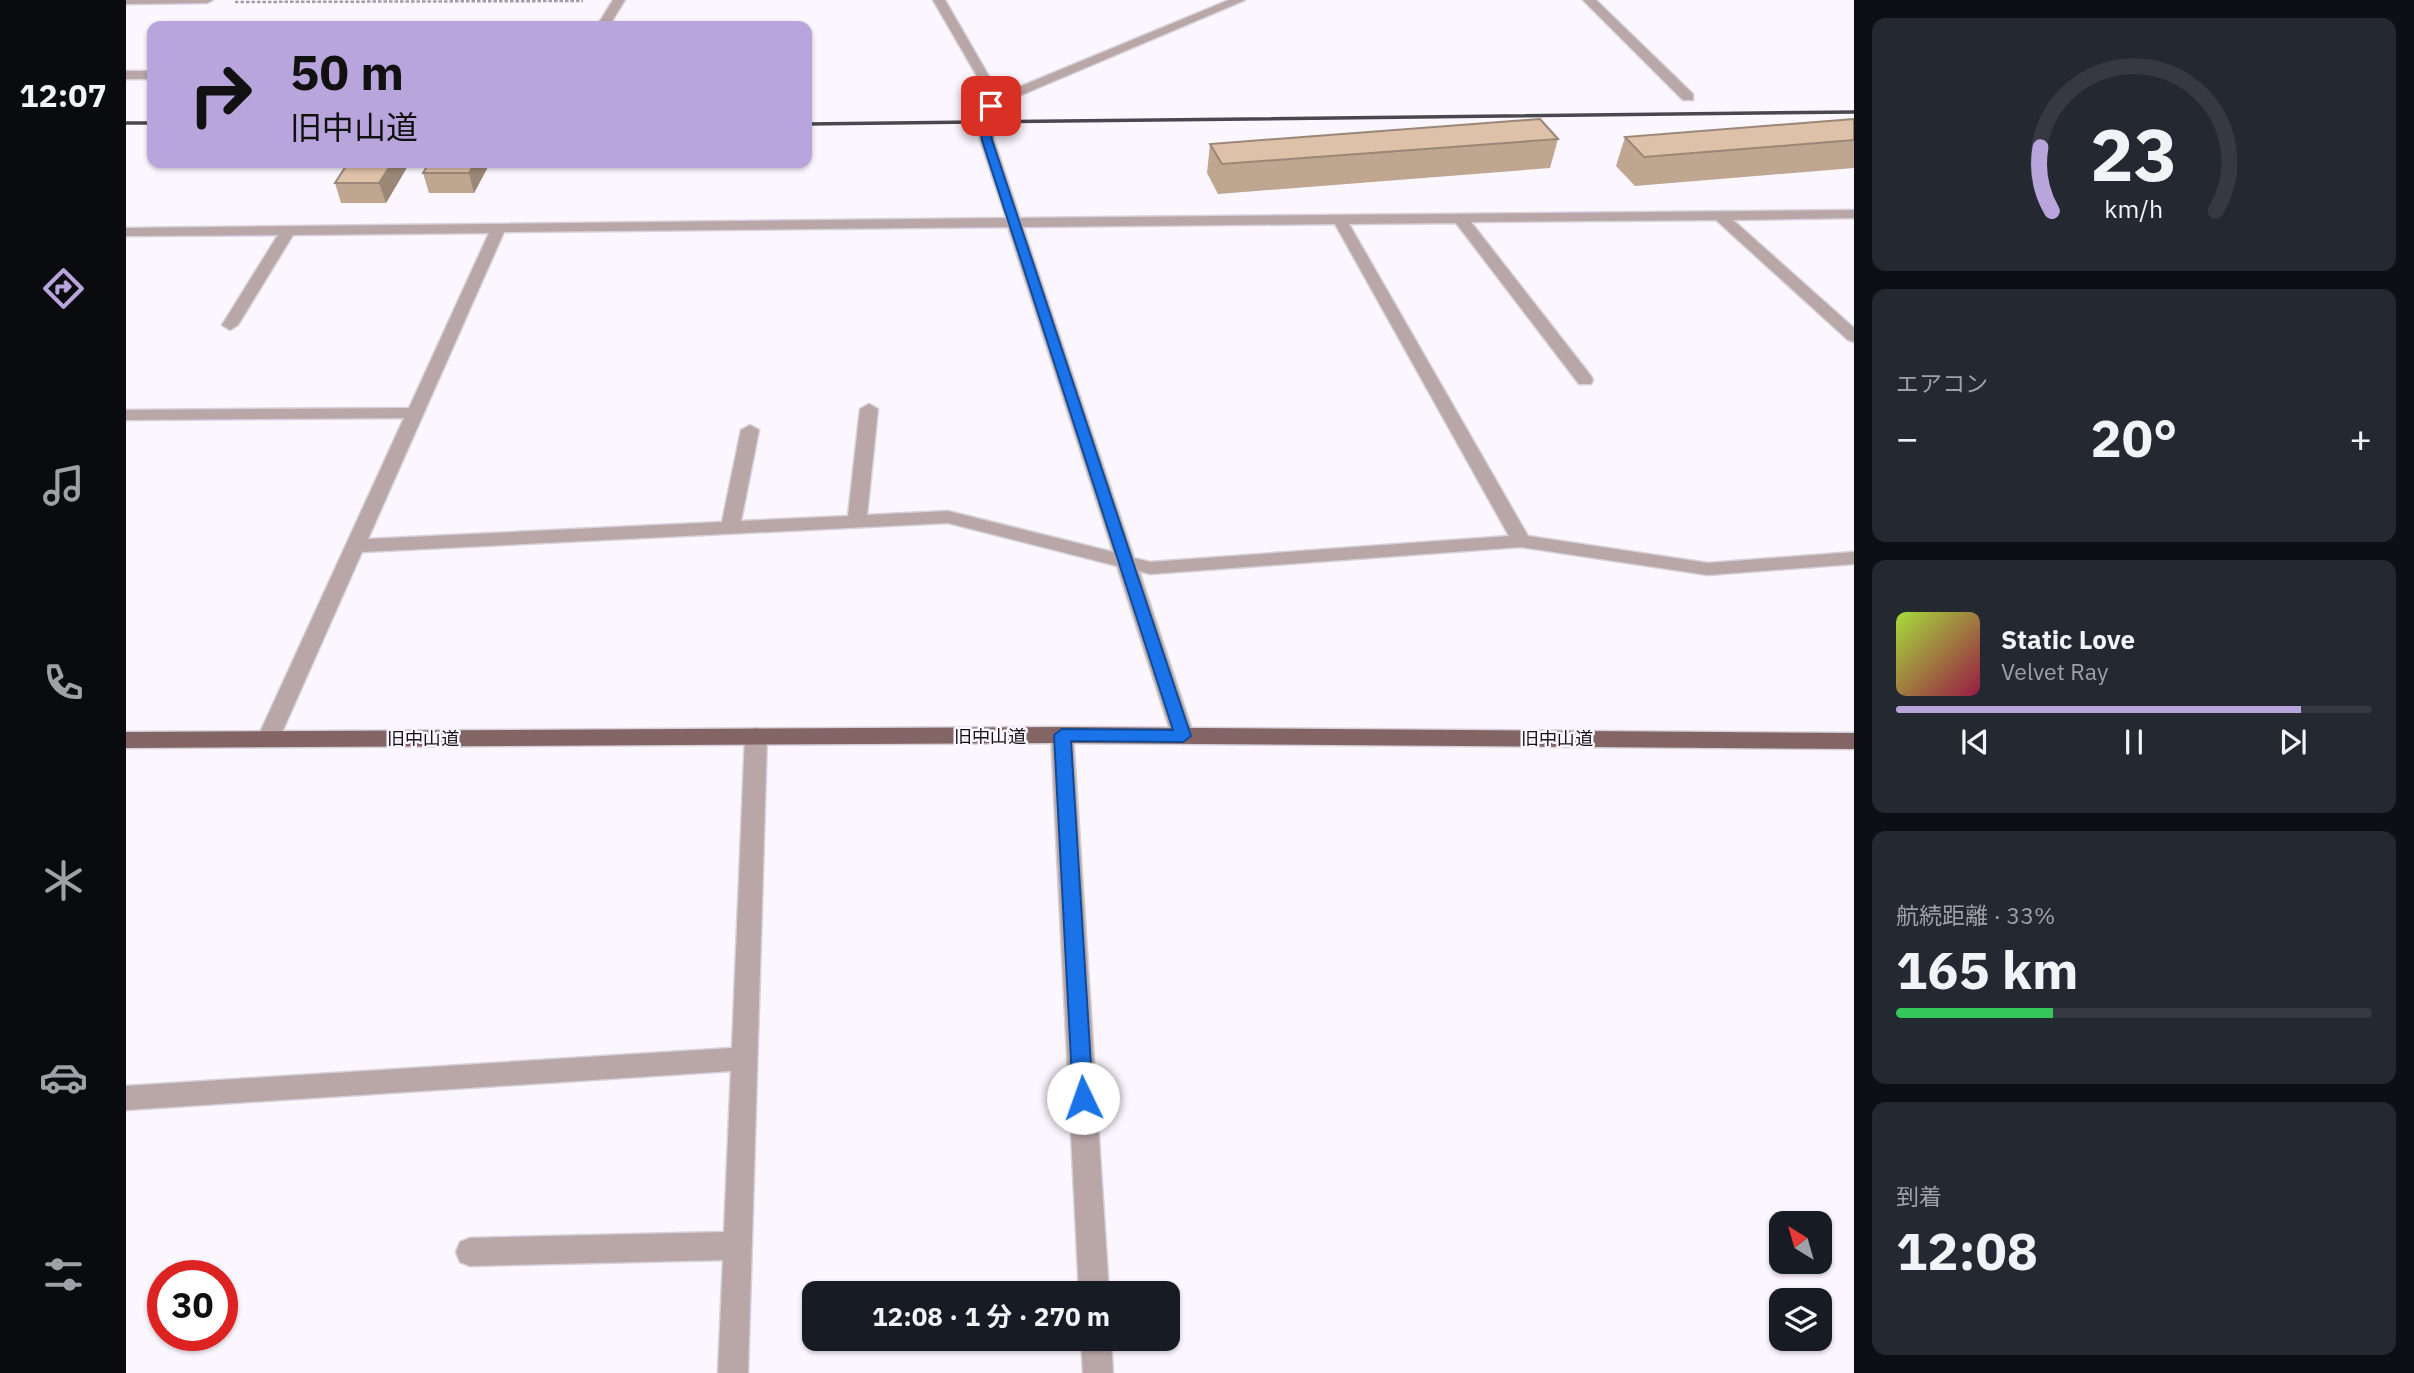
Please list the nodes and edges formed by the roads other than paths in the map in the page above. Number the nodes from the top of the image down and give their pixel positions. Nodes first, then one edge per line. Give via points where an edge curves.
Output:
1 (619, 0) edge
2 (939, 0) edge
3 (1239, 0) edge
4 (1589, 0) edge
5 (126, 1) edge
6 (206, 1) edge
7 (606, 21) edge
8 (126, 75) edge
9 (147, 75) edge
10 (1014, 94) junction
11 (1688, 97) dead end
12 (1854, 214) edge
13 (1720, 216) junction
14 (1461, 219) junction
15 (1340, 220) junction
16 (1016, 225) junction
17 (498, 229) junction
18 (288, 231) junction
19 (126, 232) edge
20 (230, 325) dead end
21 (1854, 337) edge
22 (1585, 380) dead end
23 (869, 409) dead end
24 (415, 413) junction
25 (126, 415) edge
26 (750, 430) dead end
27 (857, 522) junction
28 (730, 528) junction
29 (1521, 541) junction
30 (356, 546) junction
31 (1854, 558) edge
32 (1125, 562) junction
33 (1062, 735) junction
34 (756, 736) junction
35 (1183, 736) junction
36 (268, 739) junction
37 (126, 740) edge
38 (1854, 741) edge
39 (745, 1059) junction
40 (126, 1098) edge
41 (737, 1246) junction
42 (470, 1252) dead end
43 (1093, 1281) edge
44 (1097, 1351) edge
45 (733, 1373) edge
46 (1098, 1373) edge

1 - 7 street
2 - 10 street via 985,80
3 - 10 street
4 - 11 street
5 - 6 street
8 - 9 street
10 - 16 street via 991,106 985,123
12 - 13 street
13 - 14 street
13 - 21 street
14 - 15 street
14 - 22 street
15 - 16 street
15 - 29 street
16 - 17 street
16 - 32 street
17 - 18 street
17 - 24 street
18 - 19 street
18 - 20 street
23 - 27 street
24 - 25 street
24 - 30 street
26 - 28 street
27 - 28 street
27 - 32 street via 948,517
28 - 30 street
29 - 31 street via 1708,569
29 - 32 street via 1150,568
30 - 36 street
32 - 35 street
33 - 34 main road, 旧中山道
33 - 35 main road, 旧中山道
33 - 43 street
34 - 36 main road, 旧中山道
34 - 39 street
35 - 38 main road, 旧中山道
36 - 37 main road, 旧中山道
39 - 40 street
39 - 41 street
41 - 42 street
41 - 45 street
44 - 46 street

